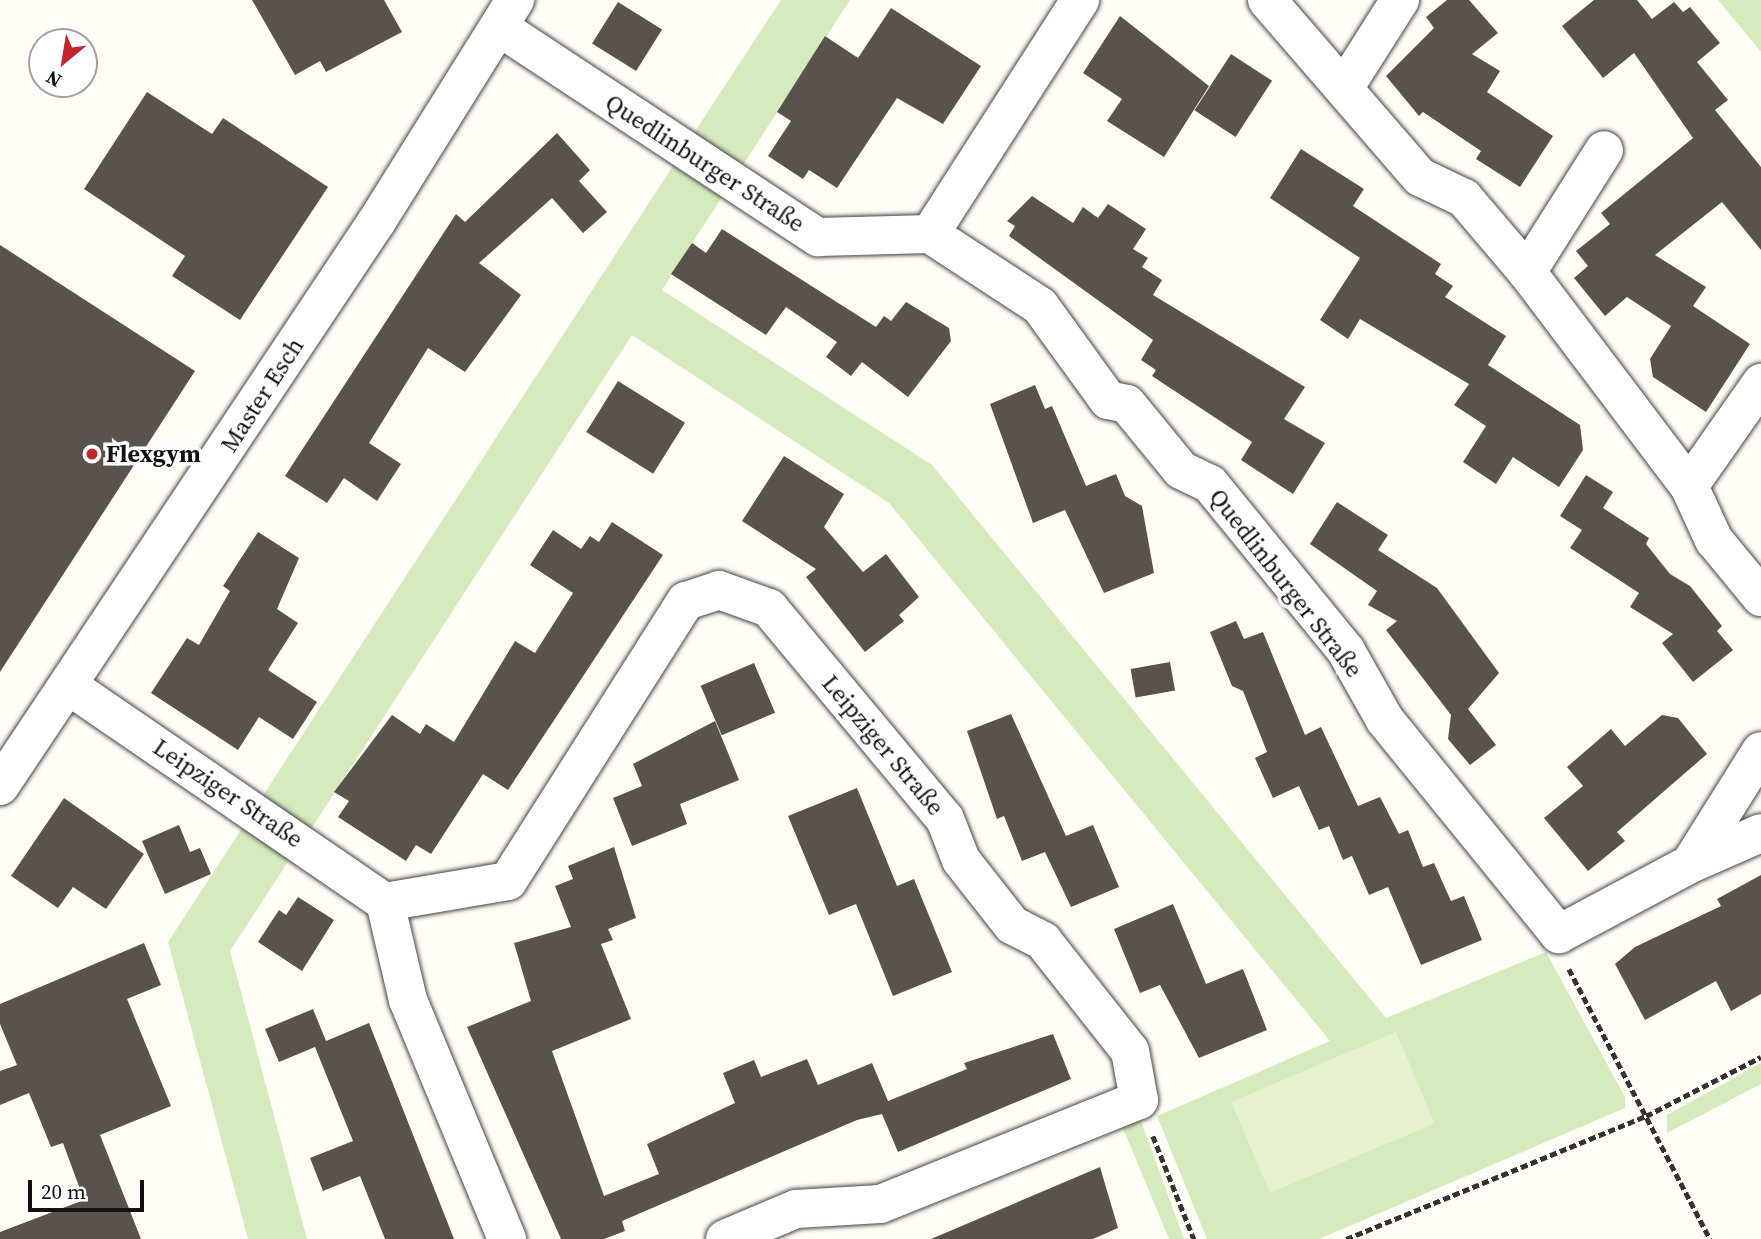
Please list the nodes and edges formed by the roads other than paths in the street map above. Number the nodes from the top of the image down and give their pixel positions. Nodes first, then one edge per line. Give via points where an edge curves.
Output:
1 (1080, 0) edge
2 (1267, 0) edge
3 (1400, 0) edge
4 (507, 14) edge
5 (1346, 85) junction
6 (1604, 150) dead end
7 (930, 234) junction
8 (1527, 272) junction
9 (1761, 383) edge
10 (1689, 486) junction
11 (1761, 597) edge
12 (69, 686) junction
13 (1761, 751) edge
14 (0, 786) edge
15 (1761, 833) edge
16 (1690, 864) junction
17 (385, 902) junction
18 (507, 1239) edge
19 (725, 1239) edge

1 - 7 street
2 - 5 street
3 - 5 street
4 - 7 street, Quedlinburger Straße via 818,237
4 - 12 street, Master Esch
5 - 8 street via 1420,177 1464,198
6 - 8 street
7 - 16 street, Quedlinburger Straße via 1040,306 1108,400 1127,404 1181,470 1210,484 1346,651 1385,720 1559,934
8 - 10 street
9 - 10 street
10 - 11 street via 1714,540
12 - 14 street, Master Esch
12 - 17 street, Leipziger Straße
13 - 16 street
15 - 16 street
17 - 18 street via 408,1000
17 - 19 street, Leipziger Straße via 508,881 686,601 719,590 769,608 936,808 961,860 1012,925 1043,941 1130,1051 1139,1100 880,1204 796,1209

